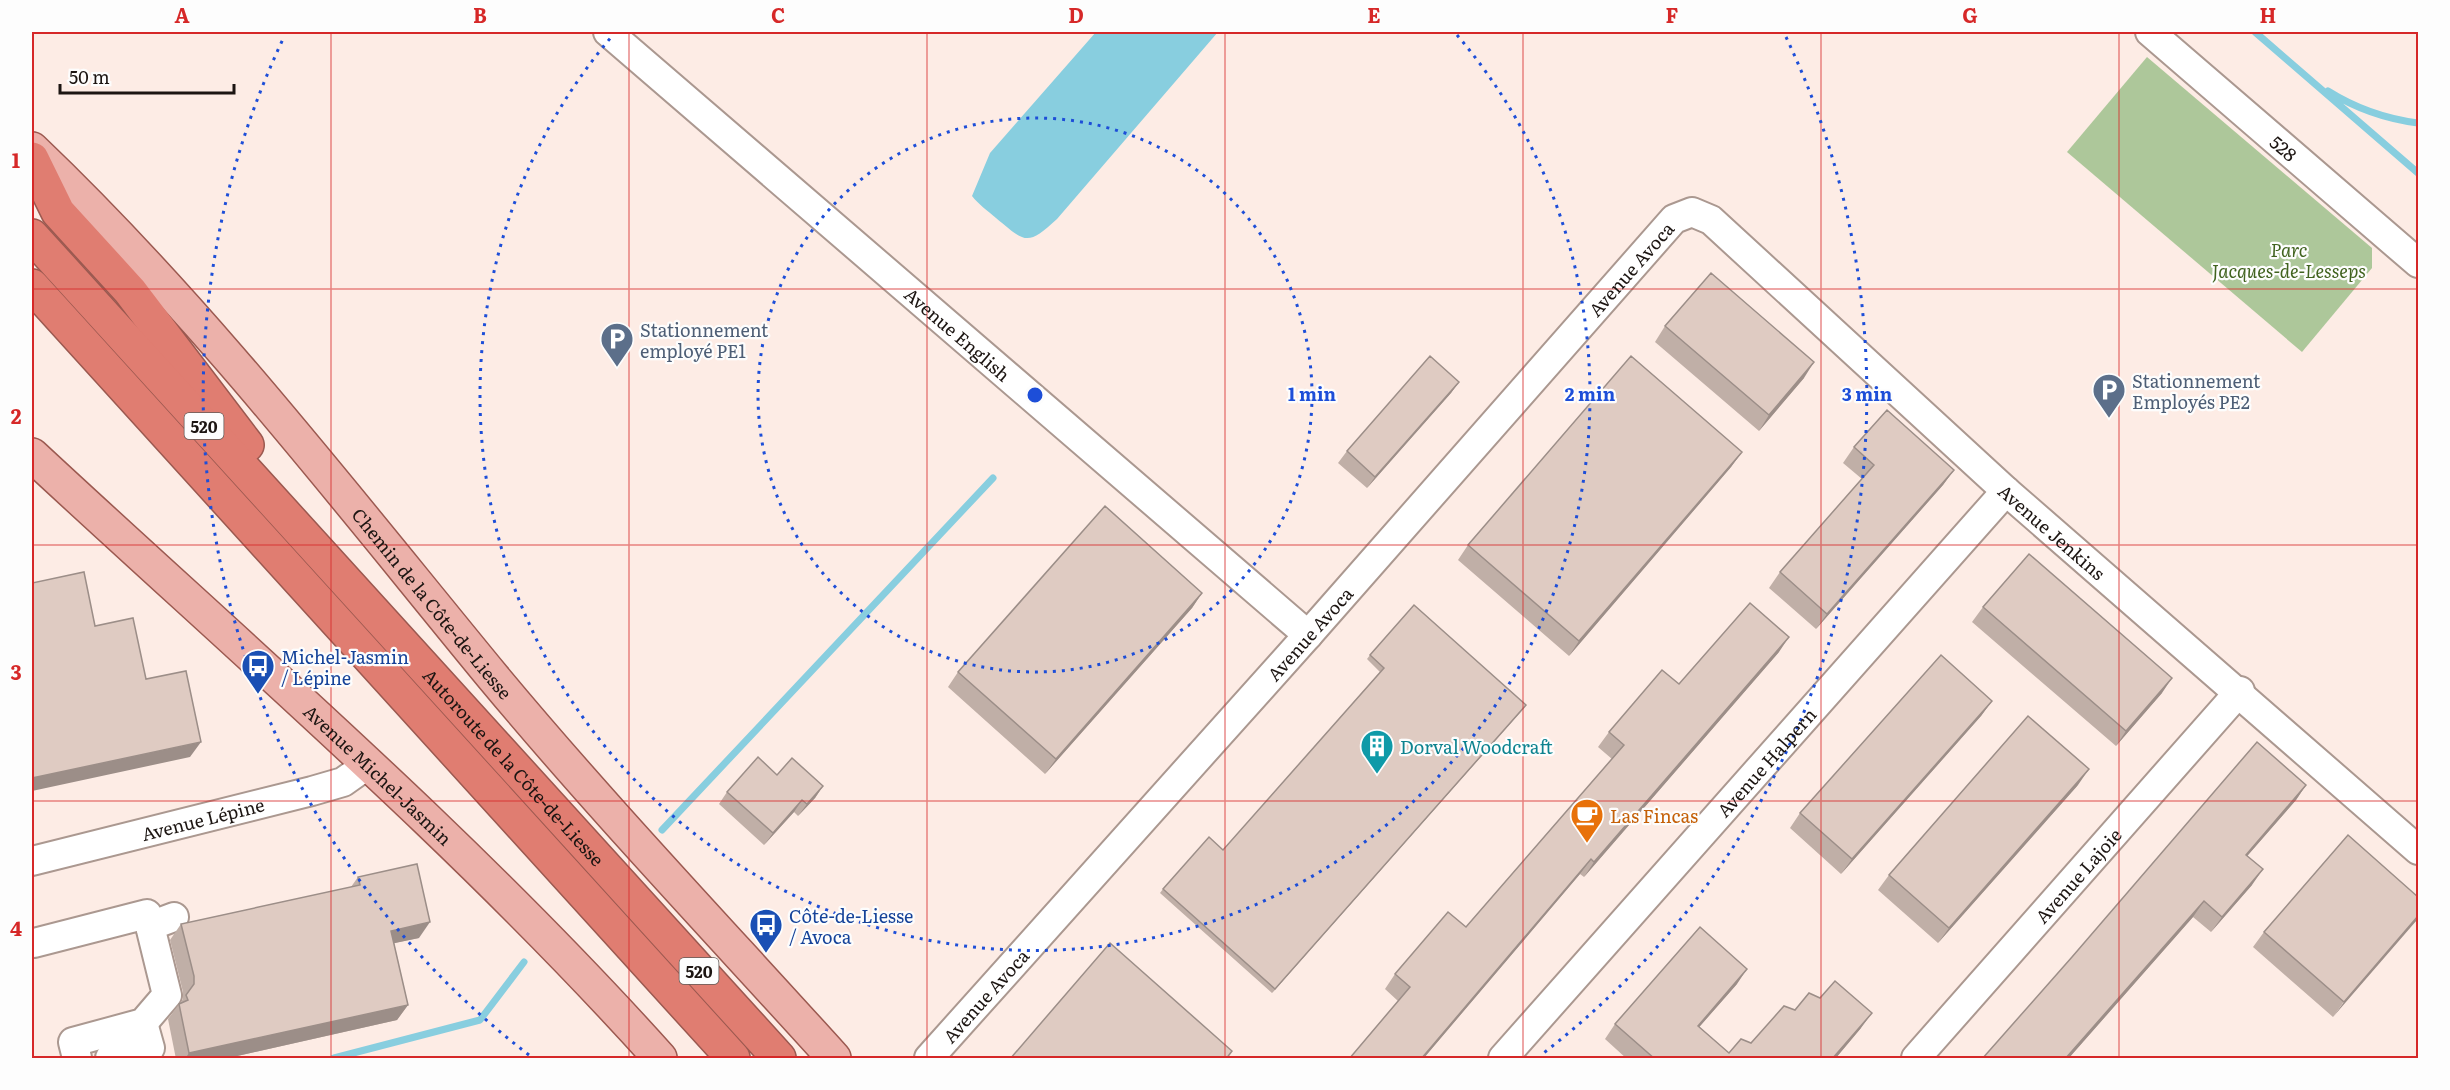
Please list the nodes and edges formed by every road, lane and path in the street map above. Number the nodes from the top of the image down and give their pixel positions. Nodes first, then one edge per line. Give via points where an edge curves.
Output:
1 (608, 32) edge
2 (2150, 32) edge
3 (32, 149) edge
4 (32, 159) edge
5 (1692, 212) joint
6 (32, 236) edge
7 (2418, 262) edge
8 (32, 286) edge
9 (32, 455) edge
10 (2006, 490) junction
11 (377, 616) junction
12 (1308, 635) junction
13 (2240, 691) junction
14 (367, 765) junction
15 (2418, 849) edge
16 (32, 861) edge
17 (34, 944) dead end
18 (143, 1023) junction
19 (77, 1059) edge
20 (110, 1059) edge
21 (660, 1059) edge
22 (733, 1059) edge
23 (779, 1059) edge
24 (834, 1059) edge
25 (929, 1059) edge
26 (1503, 1059) edge
27 (1916, 1059) edge

1 - 12 street, Avenue English
2 - 7 street, 528
3 - 24 main road, Chemin de la Côte-de-Liesse via 241,370 526,715
4 - 11 highway via 58,212 130,291
5 - 10 street, Avenue Jenkins via 1712,220
5 - 12 street, Avenue Avoca via 1674,219
6 - 11 highway, Autoroute de la Côte-de-Liesse / 520
8 - 22 highway, Autoroute de la Côte-de-Liesse / 520
9 - 14 main road, Avenue Michel-Jasmin
10 - 13 street, Avenue Jenkins
10 - 26 street, Avenue Halpern
11 - 23 highway, Autoroute de la Côte-de-Liesse / 520
12 - 25 street, Avenue Avoca
13 - 15 street, Avenue Jenkins
13 - 27 street, Avenue Lajoie
14 - 16 street, Avenue Lépine via 343,782 305,793
14 - 21 main road, Avenue Michel-Jasmin via 560,949
17 - 18 street via 147,914 162,921 167,995
18 - 19 street via 73,1042
18 - 20 street via 150,1048

